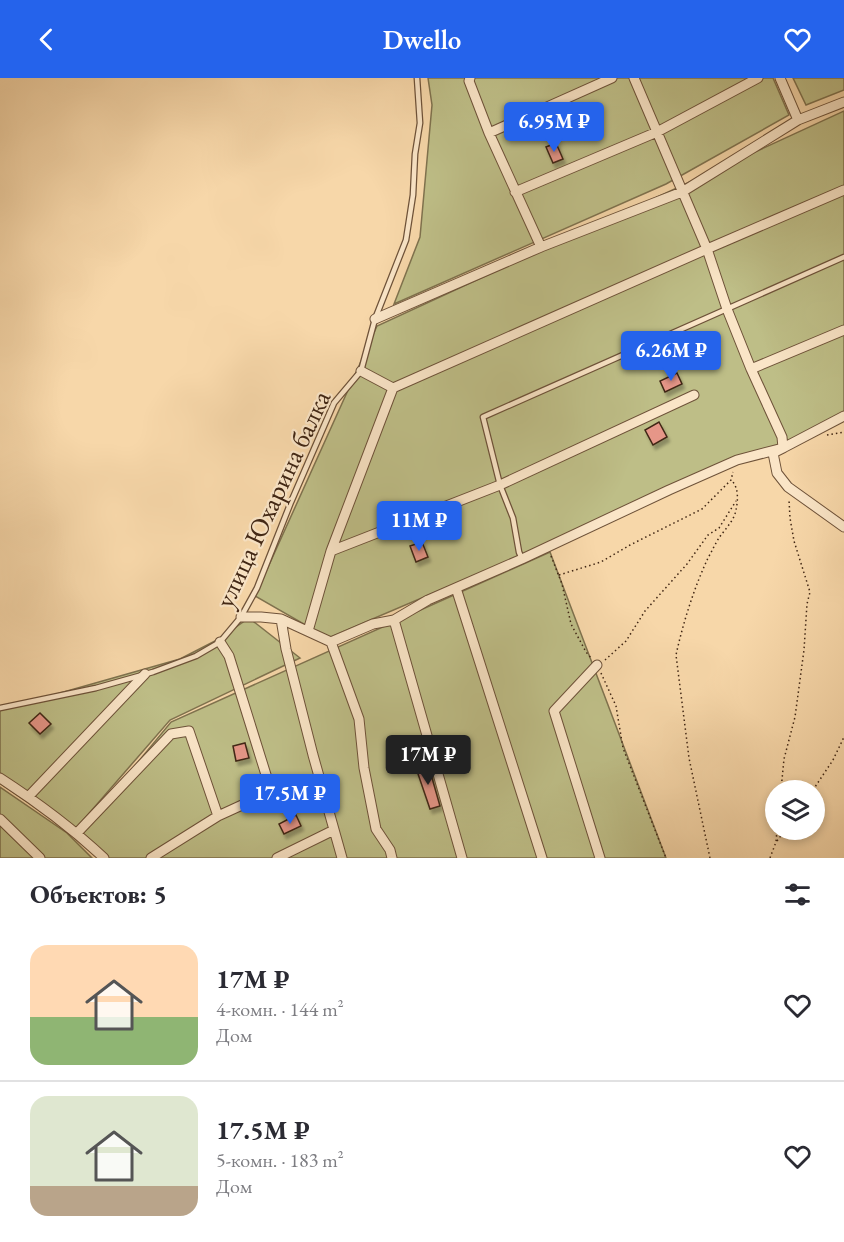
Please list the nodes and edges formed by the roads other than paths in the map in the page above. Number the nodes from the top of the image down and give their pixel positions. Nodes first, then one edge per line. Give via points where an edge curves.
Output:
1 (417, 78) edge
2 (470, 78) edge
3 (612, 78) edge
4 (634, 78) edge
5 (758, 78) edge
6 (780, 78) edge
7 (844, 102) edge
8 (798, 120) junction
9 (657, 132) junction
10 (489, 133) junction
11 (844, 190) edge
12 (515, 192) junction
13 (682, 192) junction
14 (541, 247) junction
15 (707, 249) junction
16 (844, 257) edge
17 (727, 309) junction
18 (375, 319) junction
19 (844, 330) edge
20 (752, 369) junction
21 (361, 371) junction
22 (393, 388) junction
23 (694, 395) dead end
24 (844, 416) edge
25 (783, 448) junction
26 (500, 485) junction
27 (844, 527) edge
28 (332, 551) junction
29 (522, 559) junction
30 (456, 588) junction
31 (241, 617) junction
32 (281, 619) junction
33 (394, 620) junction
34 (308, 631) junction
35 (220, 642) junction
36 (331, 642) junction
37 (597, 665) road end
38 (145, 674) junction
39 (0, 708) edge
40 (0, 778) edge
41 (29, 796) junction
42 (219, 816) junction
43 (0, 819) edge
44 (334, 830) junction
45 (77, 833) junction
46 (39, 858) edge
47 (104, 858) edge
48 (151, 858) edge
49 (277, 858) edge
50 (342, 858) edge
51 (392, 858) edge
52 (462, 858) edge
53 (542, 858) edge
54 (600, 858) edge

1 - 18 lane, улица Юхарина балка via 420,123 406,240
2 - 10 street
3 - 10 street
4 - 9 street
5 - 9 street
6 - 8 street
7 - 8 street
8 - 13 street
9 - 12 street
9 - 13 street
10 - 12 street
11 - 15 street
12 - 14 street
13 - 14 street
13 - 15 street
14 - 18 street
15 - 17 street
15 - 22 street
16 - 17 lane
17 - 20 street
17 - 26 lane via 483,417
18 - 21 lane, улица Юхарина балка
19 - 20 street
20 - 25 street via 782,437
21 - 22 street
21 - 31 lane, улица Юхарина балка via 334,403 257,588
22 - 28 street
23 - 26 street
24 - 25 street
25 - 27 street via 773,453 777,473 788,487
25 - 29 street via 737,460
26 - 28 street
26 - 29 lane via 513,518
28 - 34 street
29 - 30 street
30 - 33 street
30 - 53 street
31 - 32 street
31 - 35 lane, улица Юхарина балка
32 - 34 street
32 - 44 street
33 - 36 street via 373,624
33 - 52 street
34 - 36 street
35 - 38 lane, улица Юхарина балка via 196,656
35 - 42 street via 267,778 264,795
36 - 51 street via 359,719 376,829
37 - 54 street via 554,711
38 - 39 lane, улица Юхарина балка
38 - 41 street
40 - 41 street
41 - 45 street
42 - 45 street via 189,731 171,734
42 - 48 street
43 - 46 street
44 - 49 street
44 - 50 street
45 - 47 street

